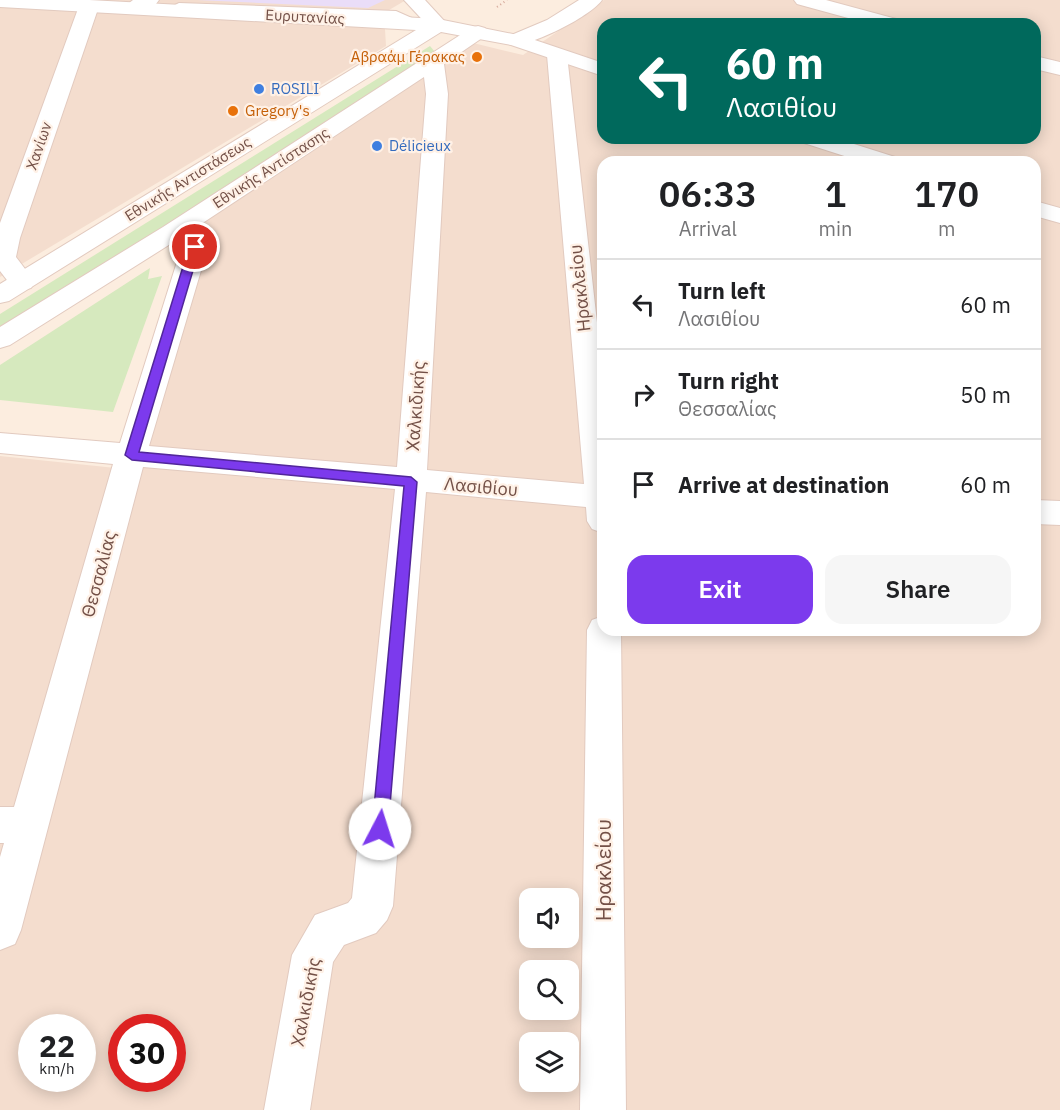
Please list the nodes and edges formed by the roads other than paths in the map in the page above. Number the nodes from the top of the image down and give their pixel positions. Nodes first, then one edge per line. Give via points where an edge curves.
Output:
1 (0, 0) edge
2 (415, 0) edge
3 (592, 0) edge
4 (804, 0) edge
5 (141, 4) edge
6 (88, 6) junction
7 (853, 12) edge
8 (873, 18) edge
9 (427, 24) junction
10 (478, 32) junction
11 (516, 40) junction
12 (557, 55) junction
13 (433, 63) junction
14 (1041, 64) edge
15 (597, 68) edge
16 (1060, 69) edge
17 (831, 144) edge
18 (868, 156) edge
19 (1041, 210) edge
20 (1060, 216) edge
21 (172, 232) junction
22 (22, 282) junction
23 (0, 295) edge
24 (0, 339) edge
25 (0, 443) edge
26 (132, 455) junction
27 (597, 455) edge
28 (411, 482) junction
29 (597, 504) edge
30 (1041, 512) edge
31 (1060, 513) edge
32 (604, 636) edge
33 (15, 825) edge
34 (0, 930) edge
35 (287, 1110) edge
36 (603, 1110) edge

1 - 6 street, Ευρυτανίας
2 - 9 street
3 - 11 street via 554,24
4 - 7 street
5 - 6 street, Ευρυτανίας
5 - 9 street, Ευρυτανίας
6 - 22 street, Χανίων via 7,238 3,258
7 - 8 street
9 - 10 street, Ευρυτανίας
9 - 22 street, Εθνικής Αντιστάσεως
10 - 11 street, Ευρυτανίας
10 - 13 street, Εθνικής Αντίστασης
11 - 12 street, Ευρυτανίας
12 - 15 street, Ευρυτανίας
12 - 27 street, Ηρακλείου
13 - 21 street, Εθνικής Αντίστασης
13 - 28 street, Χαλκιδικής via 437,94
14 - 16 street
17 - 18 street
19 - 20 street
21 - 24 street, Εθνικής Αντίστασης
21 - 26 street, Θεσσαλίας via 195,247
22 - 23 street, Εθνικής Αντιστάσεως
25 - 26 street, Λασιθίου
26 - 28 street, Λασιθίου
26 - 33 street, Θεσσαλίας
28 - 29 street, Λασιθίου
28 - 35 street, Χαλκιδικής via 372,906 361,919 330,929 313,955
30 - 31 street
32 - 36 street, Ηρακλείου
33 - 34 street, Θεσσαλίας

